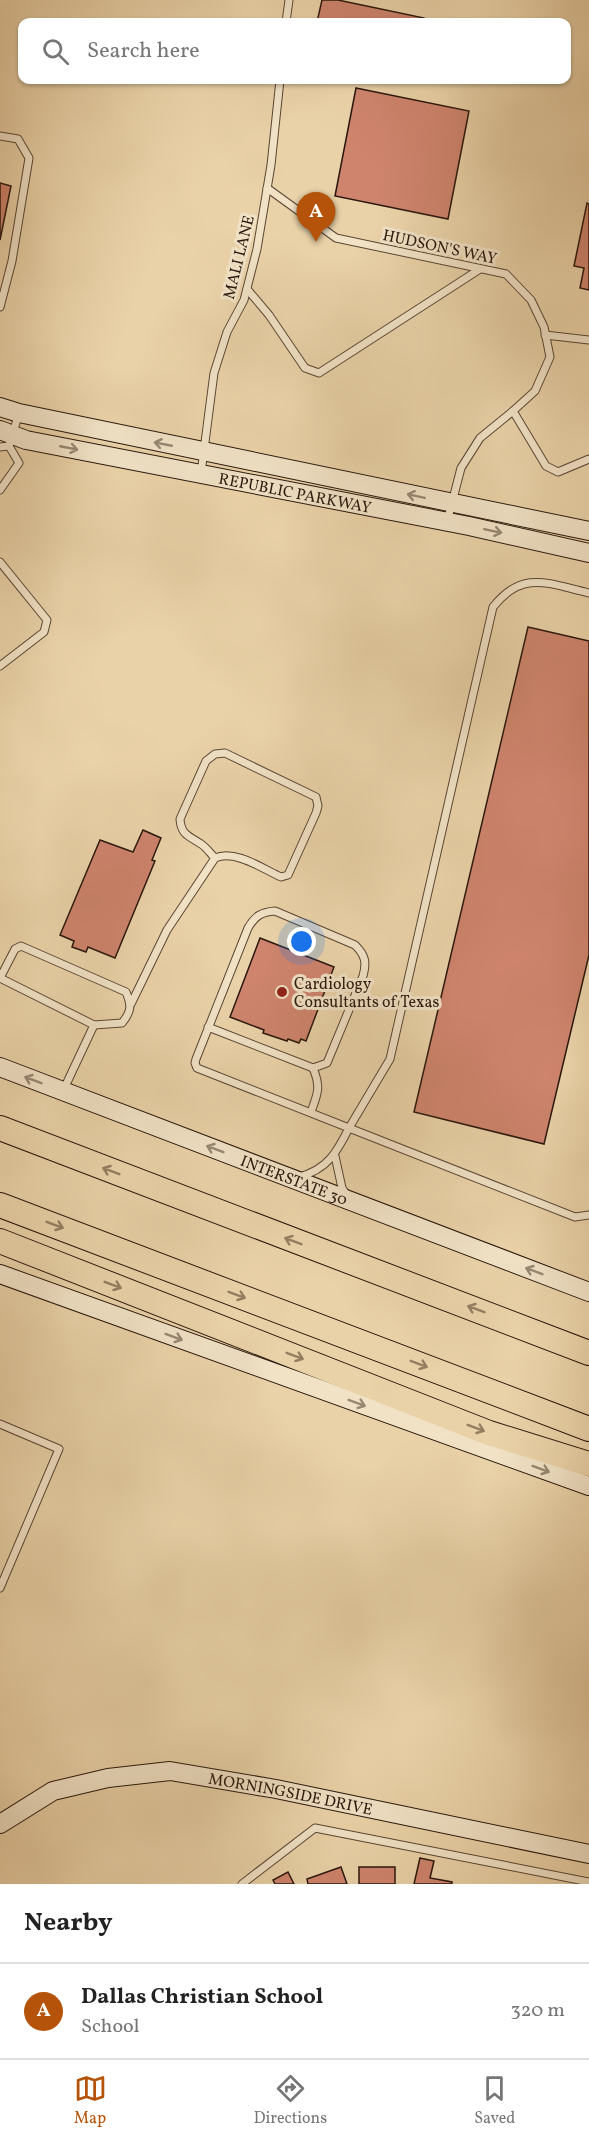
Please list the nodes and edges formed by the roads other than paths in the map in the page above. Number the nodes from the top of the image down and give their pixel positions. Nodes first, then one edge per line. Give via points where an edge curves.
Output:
1 (289, 0) edge
2 (287, 18) edge
3 (280, 84) edge
4 (0, 136) edge
5 (267, 188) junction
6 (480, 269) junction
7 (247, 289) junction
8 (0, 307) edge
9 (545, 335) junction
10 (589, 340) edge
11 (0, 407) edge
12 (513, 411) junction
13 (19, 413) junction
14 (6, 439) edge
15 (204, 452) junction
16 (589, 459) edge
17 (201, 473) junction
18 (0, 490) edge
19 (449, 513) junction
20 (589, 531) edge
21 (589, 553) edge
22 (0, 562) edge
23 (589, 593) edge
24 (0, 666) edge
25 (215, 858) junction
26 (0, 978) edge
27 (131, 1004) junction
28 (94, 1025) junction
29 (208, 1027) junction
30 (0, 1067) edge
31 (313, 1068) junction
32 (63, 1091) junction
33 (311, 1112) junction
34 (0, 1128) edge
35 (349, 1128) junction
36 (335, 1156) junction
37 (291, 1179) junction
38 (351, 1201) junction
39 (0, 1204) edge
40 (589, 1215) edge
41 (0, 1241) edge
42 (0, 1274) edge
43 (589, 1292) edge
44 (589, 1353) edge
45 (0, 1424) edge
46 (589, 1429) edge
47 (589, 1464) edge
48 (589, 1486) edge
49 (0, 1588) edge
50 (0, 1824) edge
51 (589, 1854) edge
52 (589, 1881) edge
53 (242, 1884) edge

1 - 2 lane
3 - 5 lane, MALI LANE
4 - 8 lane via 18,139 29,158
5 - 6 lane, HUDSON'S WAY via 336,238
5 - 7 lane, MALI LANE
6 - 7 lane via 319,373 305,368
6 - 9 lane, HUDSON'S WAY via 506,274 531,300
7 - 15 lane, MALI LANE via 214,373
9 - 10 lane
9 - 12 lane, HUDSON'S WAY via 550,357 535,391
11 - 13 street, REPUBLIC PARKWAY
12 - 16 lane via 546,466 558,472
12 - 19 lane, HUDSON'S WAY via 480,438 461,468
13 - 14 lane
15 -> 13 street, REPUBLIC PARKWAY
14 -> 17 street, REPUBLIC PARKWAY
14 - 18 lane via 19,463
15 - 17 lane, MALI LANE
19 -> 15 street, REPUBLIC PARKWAY
17 - 19 street, REPUBLIC PARKWAY
19 - 20 street, REPUBLIC PARKWAY
19 -> 21 street, REPUBLIC PARKWAY
22 - 24 lane via 47,620 44,632
23 - 35 lane via 535,580 524,583 493,607 390,1059
25 - 25 lane via 232,855 281,877 288,875 316,813 316,797 225,753 215,754 206,761 180,819 186,836
25 - 27 lane via 167,930
26 - 27 lane via 15,949 21,946 126,992
26 - 28 lane
27 - 28 lane via 122,1023
28 - 32 lane
29 - 31 lane
29 - 31 lane via 254,917 275,911 355,945 363,952 366,964 327,1062
29 - 33 lane via 196,1059 197,1068
32 -> 30 street, INTERSTATE 30
31 - 33 lane via 319,1092
37 -> 32 street, INTERSTATE 30
33 - 35 lane
44 -> 34 highway
35 - 36 lane
35 - 40 lane via 575,1217
36 - 37 lane
36 - 38 lane via 342,1188
37 - 38 street, INTERSTATE 30
43 -> 38 street, INTERSTATE 30
39 -> 46 highway
41 -> 47 highway via 489,1432
42 -> 48 street
45 - 49 lane via 59,1449
50 - 51 street, MORNINGSIDE DRIVE via 53,1791 108,1778 170,1772 276,1789
52 - 53 lane via 315,1828

